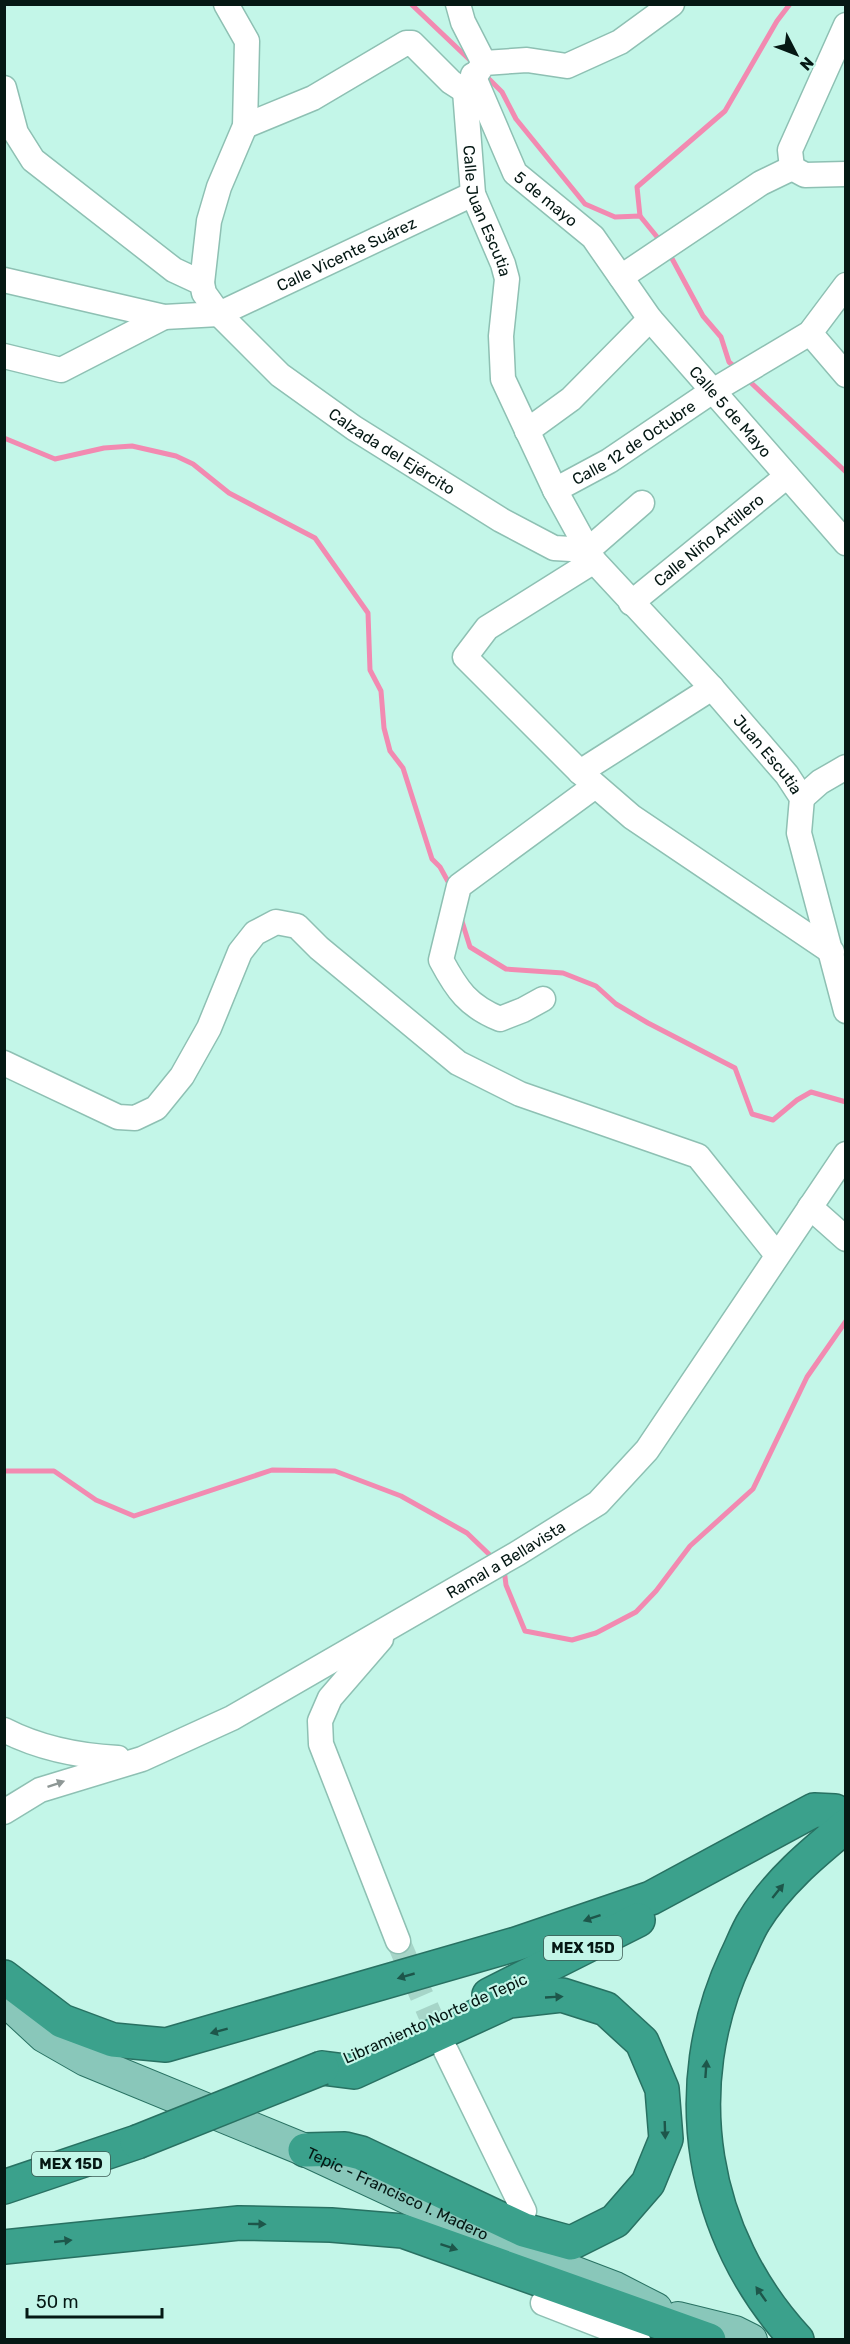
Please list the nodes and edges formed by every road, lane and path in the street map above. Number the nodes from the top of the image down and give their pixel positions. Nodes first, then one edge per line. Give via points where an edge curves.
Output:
1 (226, 4) edge
2 (459, 4) edge
3 (672, 4) edge
4 (846, 25) edge
5 (474, 77) junction
6 (4, 88) edge
7 (245, 126) junction
8 (10, 137) edge
9 (792, 168) junction
10 (846, 174) edge
11 (473, 194) junction
12 (621, 277) junction
13 (4, 280) edge
14 (202, 283) junction
15 (846, 285) edge
16 (219, 314) junction
17 (164, 317) junction
18 (650, 319) junction
19 (810, 333) junction
20 (4, 356) edge
21 (846, 375) edge
22 (711, 392) junction
23 (527, 431) junction
24 (787, 476) junction
25 (555, 490) junction
26 (642, 503) dead end
27 (846, 543) edge
28 (591, 555) junction
29 (631, 603) junction
30 (712, 688) junction
31 (846, 767) edge
32 (587, 779) junction
33 (802, 798) junction
34 (832, 952) junction
35 (543, 999) dead end
36 (846, 1011) edge
37 (4, 1063) edge
38 (846, 1154) edge
39 (810, 1207) junction
40 (846, 1239) edge
41 (777, 1255) junction
42 (393, 1625) junction
43 (4, 1730) edge
44 (142, 1759) junction
45 (4, 1812) edge
46 (842, 1814) edge
47 (398, 1941) tunnel mouth
48 (4, 1978) edge
49 (4, 1999) edge
50 (446, 2051) tunnel mouth
51 (322, 2068) junction
52 (129, 2076) junction
53 (305, 2150) junction
54 (4, 2187) edge
55 (524, 2211) dead end
56 (4, 2247) edge
57 (543, 2303) dead end
58 (666, 2315) junction
59 (703, 2338) edge
60 (638, 2340) edge
61 (751, 2340) edge
62 (797, 2340) edge

1 - 7 street via 247,41
2 - 5 street, 5 de mayo
3 - 5 street via 620,42 567,66 527,60
4 - 9 street via 790,150
5 - 7 street via 451,82 412,43 406,43 312,98
5 - 11 street, Calle Juan Escutia
5 - 12 street, 5 de mayo via 515,173 593,237
6 - 8 street
7 - 14 street via 209,221
8 - 14 street via 33,160 174,270
9 - 10 street via 805,175
9 - 12 street via 761,183
11 - 16 street, Calle Vicente Suárez
11 - 23 street, Calle Juan Escutia via 507,279 501,336 503,379
12 - 18 street, Calle 5 de Mayo
13 - 17 street
14 - 16 street, Calzada del Ejército via 204,293
15 - 19 street
16 - 17 street
16 - 28 street, Calzada del Ejército via 280,375 354,428 501,520 554,548
17 - 20 street via 61,370
18 - 22 street, Calle 5 de Mayo
18 - 23 street via 571,399
19 - 21 street
19 - 22 street, Calle 12 de Octubre
22 - 24 street, Calle 5 de Mayo
22 - 25 street, Calle 12 de Octubre via 609,461
23 - 25 street, Calle Juan Escutia
24 - 27 street, Calle 5 de Mayo
24 - 29 street, Calle Niño Artillero
25 - 28 street, Calle Juan Escutia
26 - 28 street
28 - 29 street, Juan Escutia
28 - 32 street via 487,628 465,657
29 - 30 street, Juan Escutia
30 - 32 street
30 - 33 street, Juan Escutia
31 - 33 street
32 - 34 street via 632,817
32 - 35 street via 459,886 441,960 456,989 481,1011 500,1019
33 - 34 street, Juan Escutia via 799,833
34 - 36 street, Juan Escutia
37 - 41 street via 118,1117 135,1118 146,1113 156,1108 182,1076 209,1028 240,952 250,939 276,922 297,926 458,1063 520,1094 698,1156
38 - 39 street, Ramal a Bellavista
39 - 40 street
39 - 41 street, Ramal a Bellavista
41 - 42 street, Ramal a Bellavista via 625,1477 598,1503
42 - 44 street, Ramal a Bellavista via 232,1718
42 - 47 street via 330,1698 320,1721 321,1744
43 - 44 street via 37,1745 81,1756
45 -> 44 street, Ramal a Bellavista via 40,1790
46 -> 48 highway via 814,1810 651,1898 516,1944 166,2045 114,2040 62,2021
46 - 51 highway, Libramiento Norte de Tepic / MEX 15D via 519,1981
62 -> 46 highway via 753,2283 726,2231 708,2170 703,2111 707,2056 720,1993 754,1921
48 - 52 main road, Tepic - Francisco I. Madero via 24,2006 51,2029
49 - 52 main road, Tepic - Francisco I. Madero via 44,2036 86,2060
50 - 55 street
51 -> 53 highway via 354,2072 509,2001 562,1995 606,2009 642,2042 662,2089 666,2139 648,2183 615,2221 571,2243 524,2230 361,2152
51 - 54 highway, Libramiento Norte de Tepic / MEX 15D, bridge via 137,2142
52 - 53 main road, Tepic - Francisco I. Madero
53 - 58 main road, Tepic - Francisco I. Madero via 539,2259 615,2288
56 -> 59 highway via 239,2223 331,2225 403,2232
57 - 60 street
58 - 59 main road, Tepic - Francisco I. Madero
58 - 61 main road, Tepic - Francisco I. Madero via 735,2332

